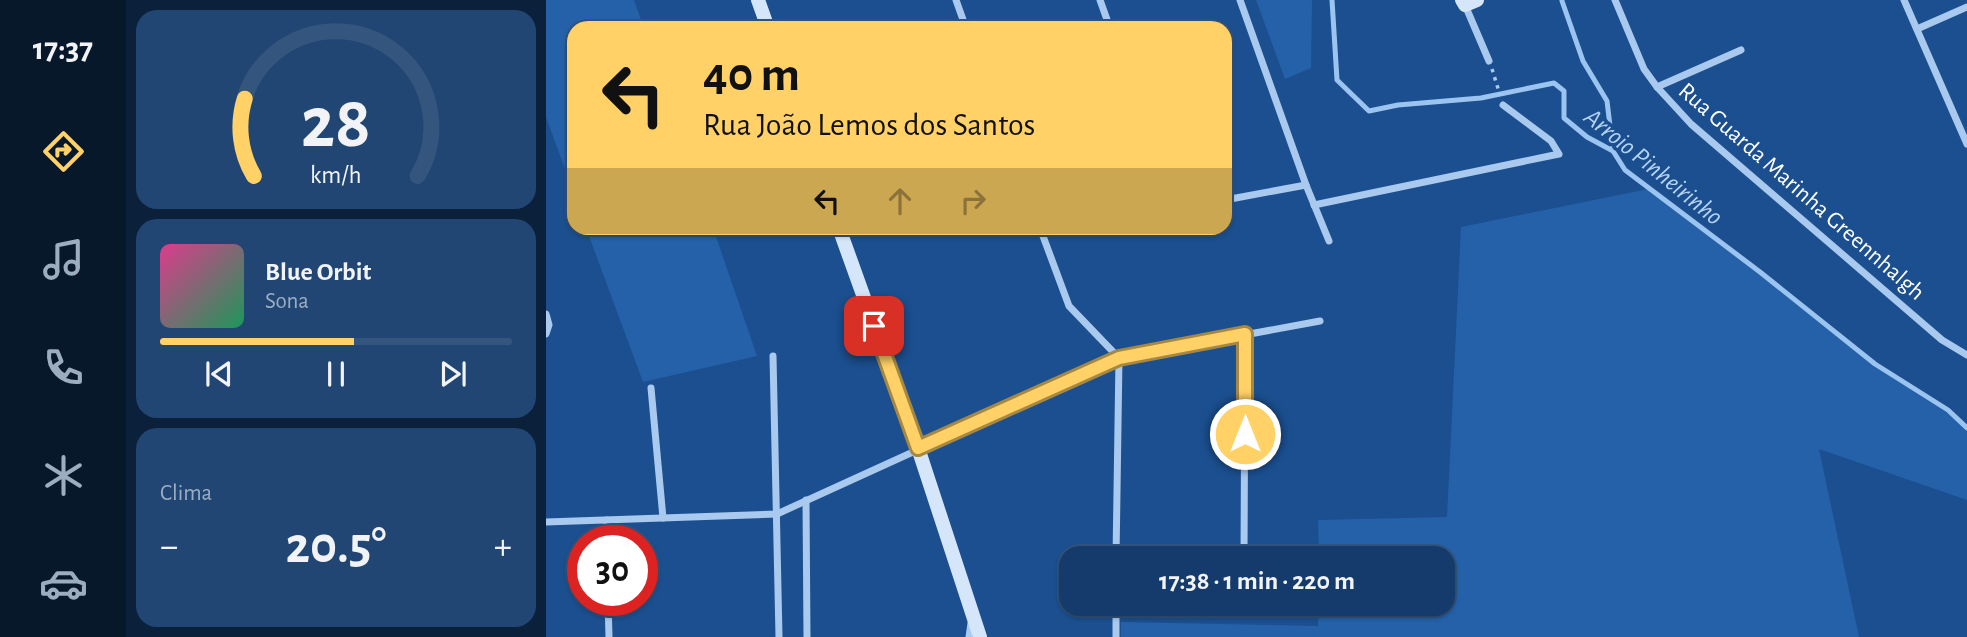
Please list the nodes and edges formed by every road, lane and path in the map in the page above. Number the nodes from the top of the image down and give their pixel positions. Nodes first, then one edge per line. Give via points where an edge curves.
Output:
1 (758, 0) edge
2 (956, 0) edge
3 (1100, 0) edge
4 (1240, 0) edge
5 (1615, 0) edge
6 (1904, 0) edge
7 (1468, 2) edge
8 (1967, 7) edge
9 (766, 21) edge
10 (964, 21) edge
11 (1108, 21) edge
12 (1917, 29) junction
13 (1741, 50) dead end
14 (1489, 61) joint
15 (1657, 87) junction
16 (1503, 102) joint
17 (1967, 144) edge
18 (1306, 185) junction
19 (1232, 199) edge
20 (1314, 205) junction
21 (842, 235) edge
22 (1042, 235) edge
23 (1329, 242) dead end
24 (546, 314) edge
25 (1320, 321) dead end
26 (546, 334) edge
27 (1245, 334) junction
28 (1967, 355) edge
29 (773, 356) dead end
30 (1119, 358) junction
31 (651, 388) dead end
32 (918, 448) junction
33 (806, 500) junction
34 (777, 514) junction
35 (663, 518) junction
36 (607, 520) junction
37 (546, 522) edge
38 (607, 525) edge
39 (1116, 546) edge
40 (1244, 546) edge
41 (972, 615) junction
42 (608, 616) edge
43 (1116, 616) edge
44 (608, 637) edge
45 (779, 637) edge
46 (807, 637) edge
47 (969, 637) edge
48 (980, 637) edge
49 (1116, 637) edge

1 - 9 street
2 - 10 street
3 - 11 street
4 - 18 street
5 - 15 street, Rua Guarda Marinha Greennhalgh via 1644,69
6 - 12 street
7 - 14 street
8 - 12 street
12 - 17 street
13 - 15 street
14 - 16 path
15 - 28 street, Rua Guarda Marinha Greennhalgh via 1702,133 1942,340
16 - 20 street via 1551,141 1559,154
18 - 19 street
18 - 20 street
20 - 23 street
21 - 32 street
22 - 30 street via 1069,306
24 - 26 street via 550,325
25 - 27 street
27 - 30 street
27 - 40 street
29 - 34 street
30 - 32 street
30 - 39 street
31 - 35 street
32 - 33 street
32 - 41 street
33 - 34 street
33 - 46 street
34 - 35 street
34 - 45 street
35 - 36 street
36 - 37 street
36 - 38 street
41 - 47 street
41 - 48 street
42 - 44 street
43 - 49 street

